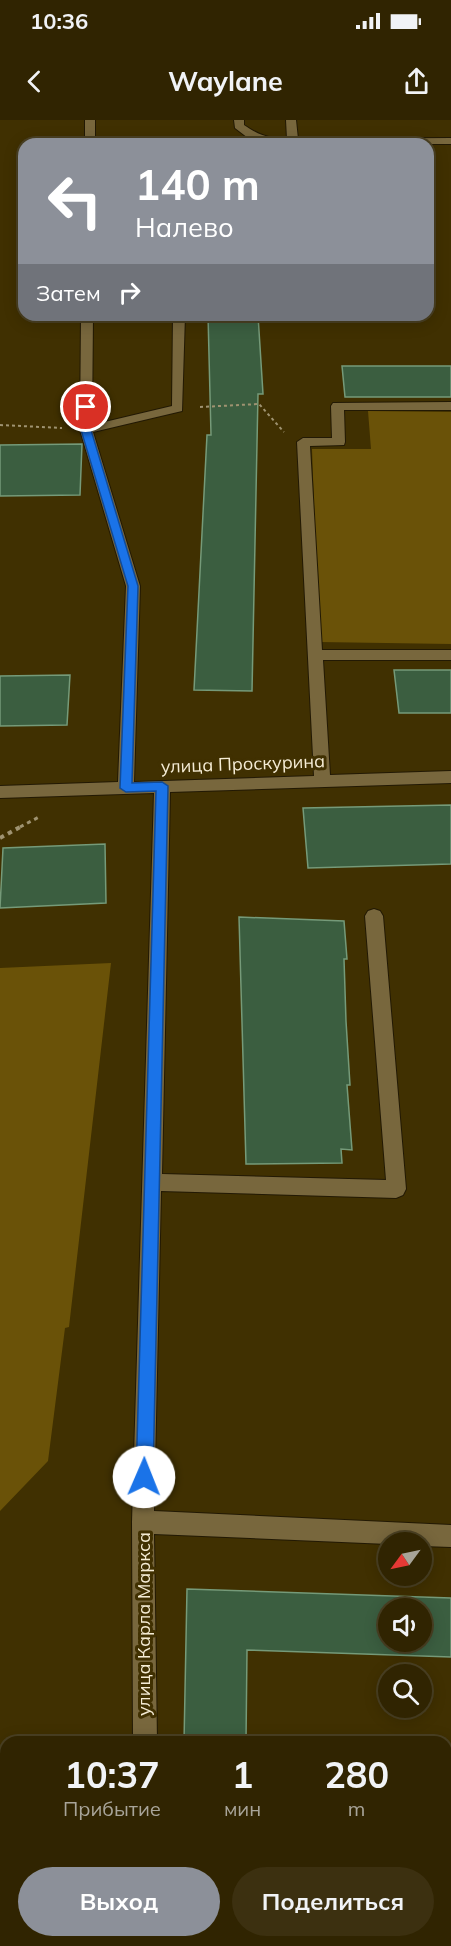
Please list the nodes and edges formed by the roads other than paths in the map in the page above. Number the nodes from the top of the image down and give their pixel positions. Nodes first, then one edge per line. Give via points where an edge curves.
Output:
1 (100, 120) edge
2 (239, 120) edge
3 (291, 120) edge
4 (90, 125) edge
5 (259, 138) edge
6 (293, 138) edge
7 (434, 141) edge
8 (451, 141) edge
9 (87, 321) edge
10 (179, 321) edge
11 (451, 406) edge
12 (86, 430) junction
13 (314, 655) junction
14 (451, 655) edge
15 (451, 777) edge
16 (322, 781) junction
17 (162, 786) junction
18 (126, 788) junction
19 (0, 792) edge
20 (374, 916) dead end
21 (152, 1182) junction
22 (143, 1522) junction
23 (451, 1536) edge
24 (145, 1736) edge

1 - 4 street
2 - 5 street via 239,126
3 - 6 street
7 - 8 street
9 - 12 street
10 - 12 street via 178,408
11 - 13 street via 337,406 339,442 303,442
12 - 18 street via 133,586
13 - 14 street
13 - 16 street
15 - 16 street, улица Проскурина
16 - 17 street, улица Проскурина
17 - 18 street, улица Проскурина
17 - 21 street, улица Карла Маркса
18 - 19 street, улица Проскурина
20 - 21 street via 396,1189
21 - 22 street, улица Карла Маркса
22 - 23 street
22 - 24 street, улица Карла Маркса

